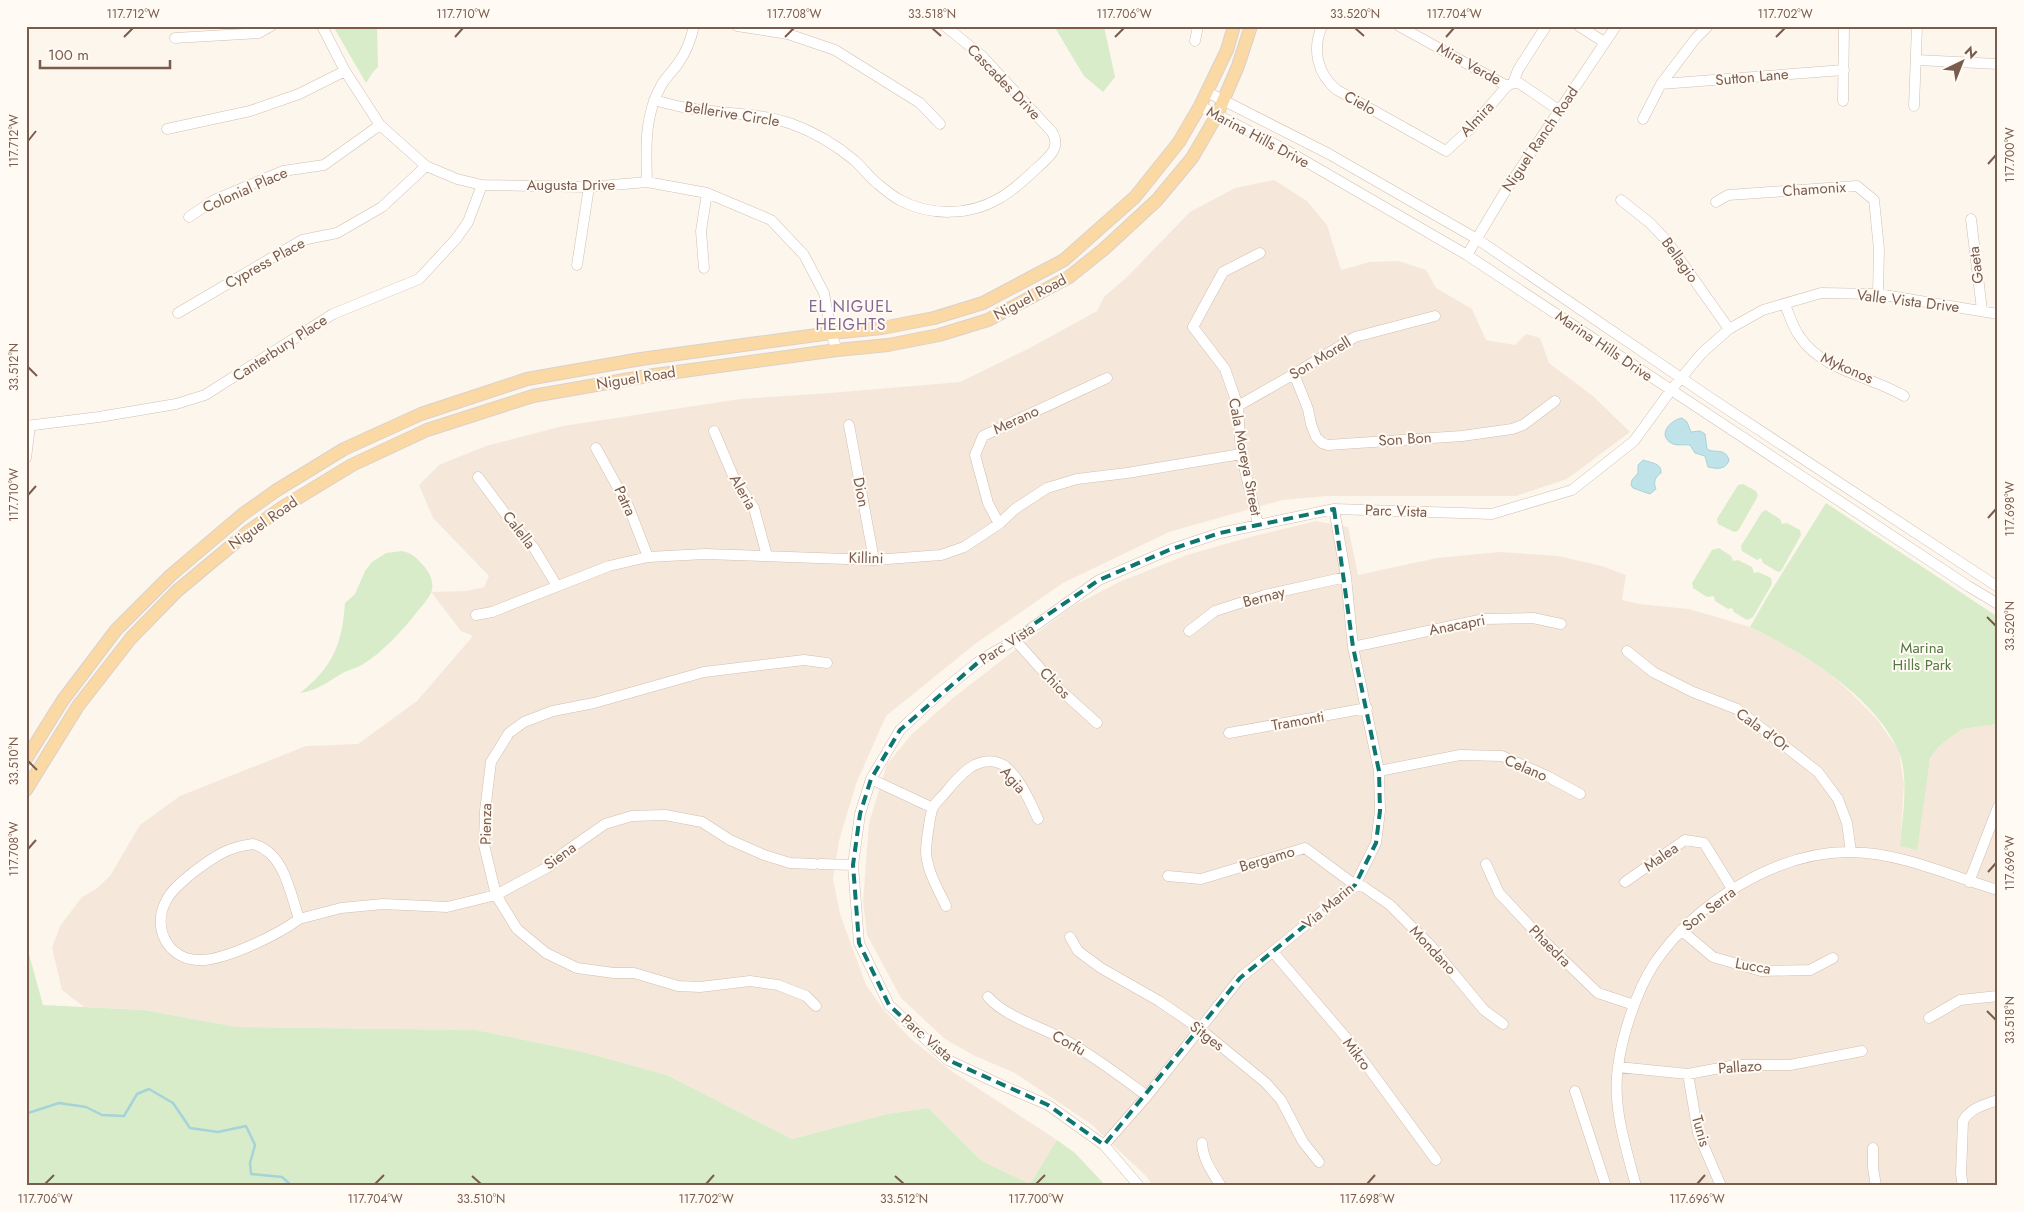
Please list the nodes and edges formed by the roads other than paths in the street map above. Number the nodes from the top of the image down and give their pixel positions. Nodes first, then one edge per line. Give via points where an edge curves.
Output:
1 (271, 26) edge
2 (322, 26) edge
3 (694, 26) edge
4 (737, 26) edge
5 (944, 26) edge
6 (1198, 26) edge
7 (1234, 26) edge
8 (1251, 26) edge
9 (1322, 26) edge
10 (1399, 26) edge
11 (1546, 26) edge
12 (1579, 26) edge
13 (1616, 26) edge
14 (1708, 26) edge
15 (1844, 26) edge
16 (1916, 26) edge
17 (174, 38) dead end
18 (1195, 41) dead end
19 (1604, 42) junction
20 (1916, 60) junction
21 (1998, 64) edge
22 (1844, 70) junction
23 (345, 71) junction
24 (1510, 84) junction
25 (1661, 84) junction
26 (1207, 92) junction
27 (1224, 99) junction
28 (654, 100) junction
29 (1843, 101) dead end
30 (1200, 106) junction
31 (1914, 106) dead end
32 (1560, 111) junction
33 (1217, 115) junction
34 (1643, 119) dead end
35 (940, 124) dead end
36 (380, 125) junction
37 (167, 130) dead end
38 (1056, 143) joint
39 (1446, 151) joint
40 (426, 166) junction
41 (646, 182) junction
42 (482, 185) junction
43 (589, 187) junction
44 (707, 193) junction
45 (1622, 200) dead end
46 (1716, 202) dead end
47 (189, 217) dead end
48 (1971, 218) dead end
49 (1477, 240) junction
50 (1260, 253) dead end
51 (1468, 255) junction
52 (577, 265) dead end
53 (704, 268) dead end
54 (1878, 294) junction
55 (1785, 305) junction
56 (1982, 310) junction
57 (178, 313) dead end
58 (1998, 314) edge
59 (1435, 316) dead end
60 (1729, 329) junction
61 (831, 333) junction
62 (837, 350) junction
63 (1294, 374) junction
64 (1682, 377) junction
65 (1107, 378) dead end
66 (1671, 390) junction
67 (1904, 396) dead end
68 (1555, 401) dead end
69 (1238, 406) junction
70 (848, 425) dead end
71 (28, 426) edge
72 (714, 431) dead end
73 (596, 448) dead end
74 (1241, 454) junction
75 (26, 458) edge
76 (478, 477) dead end
77 (1334, 509) junction
78 (999, 524) junction
79 (1258, 524) junction
80 (767, 556) junction
81 (648, 557) junction
82 (874, 560) junction
83 (1346, 577) junction
84 (556, 586) junction
85 (1998, 586) edge
86 (1998, 604) edge
87 (476, 616) dead end
88 (1562, 624) dead end
89 (1189, 631) dead end
90 (1015, 640) junction
91 (1353, 647) junction
92 (1627, 651) dead end
93 (827, 663) dead end
94 (1367, 708) junction
95 (1097, 723) dead end
96 (1229, 733) dead end
97 (26, 759) edge
98 (1379, 771) junction
99 (871, 779) junction
100 (27, 787) edge
101 (1580, 794) dead end
102 (1998, 807) edge
103 (933, 808) junction
104 (1038, 819) dead end
105 (1851, 852) junction
106 (1486, 864) dead end
107 (853, 865) junction
108 (1168, 876) dead end
109 (1625, 882) dead end
110 (1969, 882) junction
111 (1355, 885) junction
112 (1733, 890) junction
113 (1998, 890) edge
114 (496, 895) junction
115 (946, 906) dead end
116 (299, 919) junction
117 (1680, 930) junction
118 (1070, 937) dead end
119 (1273, 952) junction
120 (1833, 958) dead end
121 (1998, 996) edge
122 (988, 997) dead end
123 (1634, 1005) junction
124 (816, 1006) dead end
125 (1929, 1018) dead end
126 (1503, 1024) dead end
127 (1200, 1029) junction
128 (1862, 1051) dead end
129 (1618, 1067) junction
130 (1688, 1074) junction
131 (1575, 1091) dead end
132 (1147, 1096) junction
133 (1998, 1100) edge
134 (1202, 1143) dead end
135 (1104, 1146) junction
136 (1873, 1148) dead end
137 (1436, 1160) dead end
138 (1319, 1162) dead end
139 (1139, 1186) edge
140 (1221, 1186) edge
141 (1606, 1186) edge
142 (1636, 1186) edge
143 (1721, 1186) edge
144 (1876, 1186) edge
145 (1963, 1186) edge

1 - 17 street via 259,33
2 - 23 street, Augusta Drive
3 - 28 street via 690,44
4 - 35 street via 788,34 835,50 920,103
5 - 38 street, Cascades Drive via 982,56 1052,132
6 - 18 street
7 - 26 main road, Niguel Road via 1227,50
8 - 27 main road, Niguel Road
9 - 39 street, Cielo via 1316,45 1325,81
10 - 24 street, Mira Verde
11 - 24 street, Mira Verde
12 - 19 street
13 - 19 street, Niguel Ranch Road
14 - 25 street
15 - 22 street
16 - 20 street
19 - 32 street, Niguel Ranch Road
20 - 21 street
20 - 31 street
22 - 25 street, Sutton Lane
22 - 29 street
23 - 36 street, Augusta Drive
23 - 37 street via 299,94 250,111
24 - 32 street, Mira Verde via 1519,83
24 - 39 street, Almira
25 - 34 street
26 - 27 street, Marina Hills Drive
26 - 30 main road, Niguel Road
27 - 33 main road, Niguel Road
27 - 49 street, Marina Hills Drive via 1328,154
28 - 38 street, Bellerive Circle via 687,108 764,116 793,124 854,160 876,183 899,200 934,211 977,208 998,199 1039,166 1055,149
28 - 41 street via 646,136
30 - 33 street, Marina Hills Drive
30 - 61 main road, Niguel Road via 1179,142 1136,197 1064,260 982,303 934,318
32 - 49 street, Niguel Ranch Road via 1506,190
33 - 51 street, Marina Hills Drive via 1286,150
33 - 62 main road, Niguel Road via 1192,158 1157,200 1070,276 988,320 939,335
36 - 40 street, Augusta Drive
36 - 47 street, Colonial Place via 324,164 283,171 214,200
40 - 42 street, Augusta Drive via 456,179
40 - 57 street, Cypress Place via 382,207 337,233 302,240
41 - 43 street, Augusta Drive
41 - 44 street, Augusta Drive
42 - 43 street, Augusta Drive
42 - 71 street, Canterbury Place via 468,222 419,279 333,314 204,396 176,404
43 - 52 street
44 - 53 street via 701,231
44 - 61 street, Augusta Drive via 771,220 804,255 824,293
45 - 60 street, Bellagio via 1666,240
46 - 54 street, Chamonix via 1728,194 1857,186 1874,200 1879,249
48 - 56 street, Gaeta
49 - 51 street, Niguel Ranch Road
49 - 64 street, Marina Hills Drive
50 - 69 street, Cala Moreya Street via 1223,272 1193,327 1225,369
51 - 66 street, Marina Hills Drive
54 - 55 street, Valle Vista Drive via 1821,293
54 - 56 street, Valle Vista Drive
55 - 60 street, Valle Vista Drive via 1763,310
55 - 67 street, Mykonos via 1798,335 1815,354
56 - 58 street, Valle Vista Drive
59 - 63 street, Son Morell via 1355,337
60 - 64 street, Valle Vista Drive via 1702,353
61 - 62 street, Augusta Drive
61 - 97 main road, Niguel Road via 641,359 527,379 421,414 344,449 243,514 171,575 116,630 64,700
62 - 100 main road, Niguel Road via 647,376 533,396 427,430 352,465 249,531 177,592 130,638 78,706
63 - 68 street, Son Bon via 1316,437 1328,444 1462,436 1512,429 1523,425
63 - 69 street, Son Morell
64 - 66 street, Valle Vista Drive
64 - 85 street, Marina Hills Drive
65 - 78 street, Merano via 983,436 975,455 988,503
66 - 77 street, Parc Vista via 1634,441 1572,490 1492,514
66 - 86 street, Marina Hills Drive
69 - 74 street, Cala Moreya Street
70 - 82 street, Dion
71 - 75 street
72 - 80 street, Aleria via 734,478 754,508
73 - 81 street, Patra via 629,508
74 - 78 street, Killini via 1062,483 1047,488
74 - 79 street, Cala Moreya Street
76 - 84 street, Calella via 534,548
77 - 79 street, Parc Vista
77 - 83 street, Via Marin
78 - 82 street, Killini via 940,559
79 - 90 street, Parc Vista via 1169,550 1100,580
80 - 81 street, Killini via 704,554
80 - 82 street, Killini
81 - 84 street, Killini via 609,566
83 - 89 street, Bernay via 1266,595 1215,611
83 - 91 street, Via Marin
84 - 87 street, Killini
88 - 91 street, Anacapri via 1533,618 1484,619
90 - 95 street, Chios via 1057,687
90 - 99 street, Parc Vista via 982,659 900,730
91 - 94 street, Via Marin
92 - 105 street, Cala d'Or via 1653,672 1738,709 1818,772 1838,799 1847,823
93 - 114 street, Pienza via 804,660 704,672 553,711 524,722 509,733 491,762 484,845
94 - 96 street, Tramonti
94 - 98 street, Via Marin
98 - 101 street, Celano via 1460,755 1502,756
98 - 111 street, Via Marin via 1380,811 1376,843
99 - 103 street
99 - 107 street, Parc Vista via 860,814
102 - 110 street
103 - 104 street, Agia via 970,767 998,763 1006,767 1019,783
103 - 115 street via 926,851 929,868
105 - 110 street, Son Serra via 1900,858
105 - 112 street, Son Serra via 1808,857 1763,871
106 - 123 street, Phaedra via 1499,893 1598,993
107 - 114 street, Siena via 790,863 730,840 702,822 665,815 632,816 605,824 548,867
107 - 135 street, Parc Vista via 859,943 889,1005 948,1060 1048,1105
108 - 111 street, Bergamo via 1201,879 1305,848
109 - 112 street, Malea via 1685,840 1704,843
110 - 113 street, Son Serra
111 - 119 street, Via Marin
111 - 126 street, Mondano via 1364,887 1390,905 1430,945 1484,1010
112 - 117 street, Son Serra
114 - 116 street, Siena via 447,907 383,904 341,908
114 - 124 street, Pienza via 517,929 546,954 577,968 634,973 700,988 750,981 778,985 806,996
116 - 116 street, Siena via 281,866 272,854 253,844 236,846 216,856 186,878 166,900 159,919 162,934 170,946 182,956 198,960 250,946
117 - 120 street, Lucca via 1713,957 1761,971 1810,970
117 - 123 street, Son Serra via 1654,965
118 - 127 street, Sitges via 1078,951 1101,968
119 - 127 street, Via Marin via 1240,978
119 - 137 street, Mikro via 1348,1040
121 - 125 street via 1960,1000
122 - 132 street, Corfu via 1004,1010 1090,1054
123 - 129 street, Son Serra
127 - 132 street, Via Marin
127 - 138 street, Sitges via 1266,1083 1281,1100 1303,1142
128 - 130 street, Pallazo via 1790,1065 1736,1065
129 - 130 street, Pallazo
129 - 142 street, Son Serra via 1616,1093
130 - 143 street, Tunis via 1698,1133
131 - 141 street
132 - 135 street, Via Marin
133 - 145 street via 1972,1110 1963,1122
134 - 140 street via 1203,1155
135 - 139 street, Parc Vista
136 - 144 street

